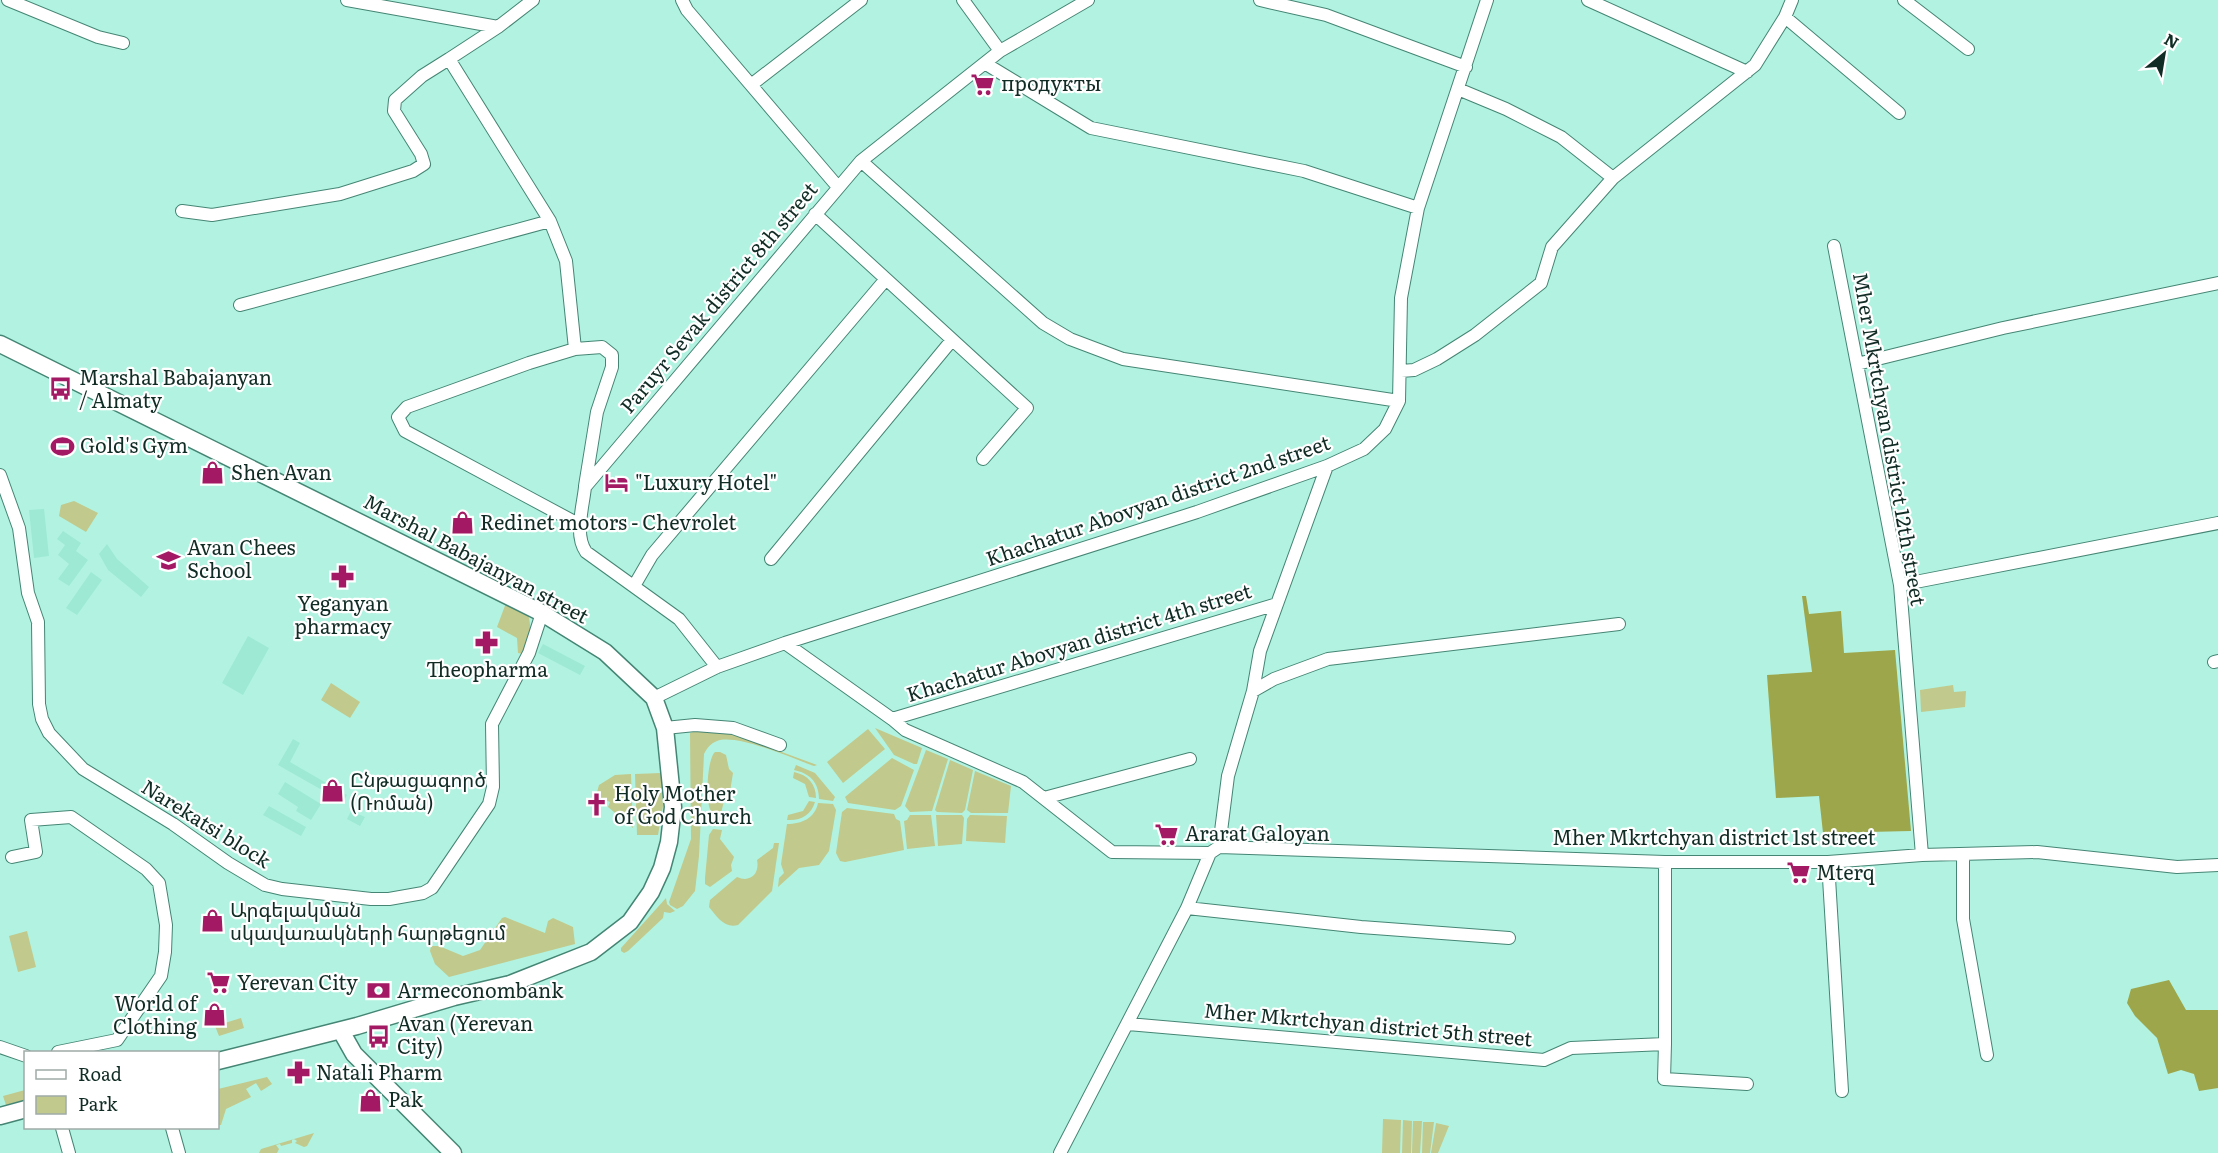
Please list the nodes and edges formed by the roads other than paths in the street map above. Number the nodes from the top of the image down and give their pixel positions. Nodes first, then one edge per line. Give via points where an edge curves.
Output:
1 (8, 0) edge
2 (347, 0) edge
3 (533, 0) edge
4 (682, 0) edge
5 (861, 0) edge
6 (963, 0) edge
7 (1088, 0) edge
8 (1260, 0) edge
9 (1487, 0) edge
10 (1588, 0) edge
11 (1792, 0) edge
12 (1904, 0) edge
13 (1785, 17) junction
14 (498, 27) junction
15 (123, 43) dead end
16 (1968, 49) dead end
17 (1000, 51) junction
18 (449, 59) junction
19 (986, 64) junction
20 (1466, 67) junction
21 (1747, 72) junction
22 (751, 85) junction
23 (1458, 89) junction
24 (1899, 114) dead end
25 (861, 161) junction
26 (1613, 178) junction
27 (838, 187) junction
28 (1418, 208) junction
29 (182, 211) dead end
30 (815, 214) junction
31 (550, 221) junction
32 (1834, 246) dead end
33 (886, 279) junction
34 (2218, 283) edge
35 (240, 305) dead end
36 (952, 340) junction
37 (0, 344) edge
38 (575, 349) junction
39 (1857, 364) junction
40 (1401, 371) junction
41 (1398, 401) junction
42 (983, 459) dead end
43 (1327, 466) junction
44 (0, 475) edge
45 (585, 487) junction
46 (2218, 523) edge
47 (580, 525) junction
48 (771, 559) dead end
49 (1900, 585) junction
50 (634, 586) junction
51 (1277, 604) junction
52 (542, 613) junction
53 (1619, 624) dead end
54 (785, 643) junction
55 (717, 667) junction
56 (1253, 691) junction
57 (654, 698) junction
58 (892, 719) junction
59 (665, 728) junction
60 (780, 745) dead end
61 (1190, 759) dead end
62 (1044, 798) junction
63 (1215, 850) junction
64 (1922, 855) junction
65 (1963, 855) junction
66 (12, 857) dead end
67 (1665, 861) junction
68 (1827, 862) junction
69 (2218, 865) edge
70 (1187, 908) junction
71 (1509, 938) dead end
72 (1128, 1024) junction
73 (340, 1030) junction
74 (1665, 1044) junction
75 (0, 1047) edge
76 (76, 1051) edge
77 (24, 1055) edge
78 (1988, 1055) dead end
79 (219, 1061) edge
80 (1748, 1084) dead end
81 (1842, 1091) dead end
82 (24, 1110) edge
83 (0, 1116) edge
84 (62, 1129) edge
85 (172, 1129) edge
86 (69, 1153) edge
87 (179, 1153) edge
88 (453, 1153) edge
89 (1060, 1153) edge

1 - 15 street via 98,37
2 - 14 street
3 - 14 street
4 - 22 street
5 - 22 street
6 - 17 street
7 - 17 street, Paruyr Sevak district 8th street
8 - 20 street via 1326,15
9 - 20 street, Khachatur Abovyan district 2nd street
10 - 21 street
11 - 13 street
12 - 16 street
13 - 21 street
13 - 24 street
14 - 18 street
17 - 19 street, Paruyr Sevak district 8th street
18 - 29 street via 395,100 394,111 424,164 413,171 340,194 212,216
18 - 31 street
19 - 25 street, Paruyr Sevak district 8th street
19 - 28 street via 1091,128 1304,171
20 - 23 street, Khachatur Abovyan district 2nd street
21 - 26 street
22 - 27 street
23 - 26 street via 1561,137
23 - 28 street, Khachatur Abovyan district 2nd street
25 - 27 street, Paruyr Sevak district 8th street
25 - 41 street via 1043,323 1070,339 1123,359
26 - 40 street via 1552,247 1541,283 1475,335 1437,359 1414,370
27 - 30 street, Paruyr Sevak district 8th street
28 - 40 street, Khachatur Abovyan district 2nd street via 1401,298
30 - 33 street
30 - 45 street, Paruyr Sevak district 8th street
31 - 35 street
31 - 38 street via 566,261
32 - 39 street, Mher Mkrtchyan district 12th street
33 - 36 street
33 - 50 street via 652,555
34 - 39 street via 2003,328
36 - 42 street via 1027,408
36 - 48 street
37 - 52 main road, Marshal Babajanyan street
38 - 45 street via 602,348 612,355 613,361 597,412
38 - 47 street via 407,407 398,417 405,431
39 - 49 street, Mher Mkrtchyan district 12th street
40 - 41 street, Khachatur Abovyan district 2nd street
41 - 43 street, Khachatur Abovyan district 2nd street via 1385,429 1364,449
43 - 51 street
43 - 54 street, Khachatur Abovyan district 2nd street via 1114,539
44 - 52 street, Narekatsi block via 19,528 28,593 38,622 39,704 49,733 82,769 265,885 371,899 423,893 432,888 489,804 493,787 492,724 529,653
45 - 47 street
46 - 49 street
47 - 50 street via 581,545 586,552
49 - 64 street, Mher Mkrtchyan district 12th street
50 - 55 street via 679,619
51 - 56 street via 1260,651
51 - 58 street, Khachatur Abovyan district 4th street
52 - 57 main road, Marshal Babajanyan street via 605,652
53 - 56 street via 1328,659
54 - 55 street, Khachatur Abovyan district 2nd street
54 - 58 street, Mher Mkrtchyan district 1st street
55 - 57 street, Khachatur Abovyan district 2nd street
56 - 63 street via 1227,776
57 - 59 main road, Marshal Babajanyan street
58 - 62 street, Mher Mkrtchyan district 1st street via 905,730 1023,782
59 - 60 street via 733,728
59 - 73 main road, Marshal Babajanyan street via 673,807 669,842 651,892 630,922 591,952 510,984
61 - 62 street
62 - 63 street, Mher Mkrtchyan district 1st street via 1112,852
63 - 67 street, Mher Mkrtchyan district 1st street
63 - 70 street
64 - 65 street, Mher Mkrtchyan district 1st street
64 - 68 street, Mher Mkrtchyan district 1st street
65 - 69 street, Mher Mkrtchyan district 1st street via 2037,852 2177,867
65 - 78 street via 1963,919
66 - 76 street via 36,852 30,819 71,817 146,869 159,883 166,925 161,976 117,1040
67 - 68 street, Mher Mkrtchyan district 1st street
67 - 74 street
68 - 81 street
70 - 71 street
70 - 72 street
72 - 74 street, Mher Mkrtchyan district 5th street via 1545,1060 1571,1048
72 - 89 street
73 - 79 main road, Marshal Babajanyan street
73 - 88 main road via 354,1054
74 - 80 street via 1664,1079
75 - 77 street
82 - 83 main road
84 - 86 street
85 - 87 street

